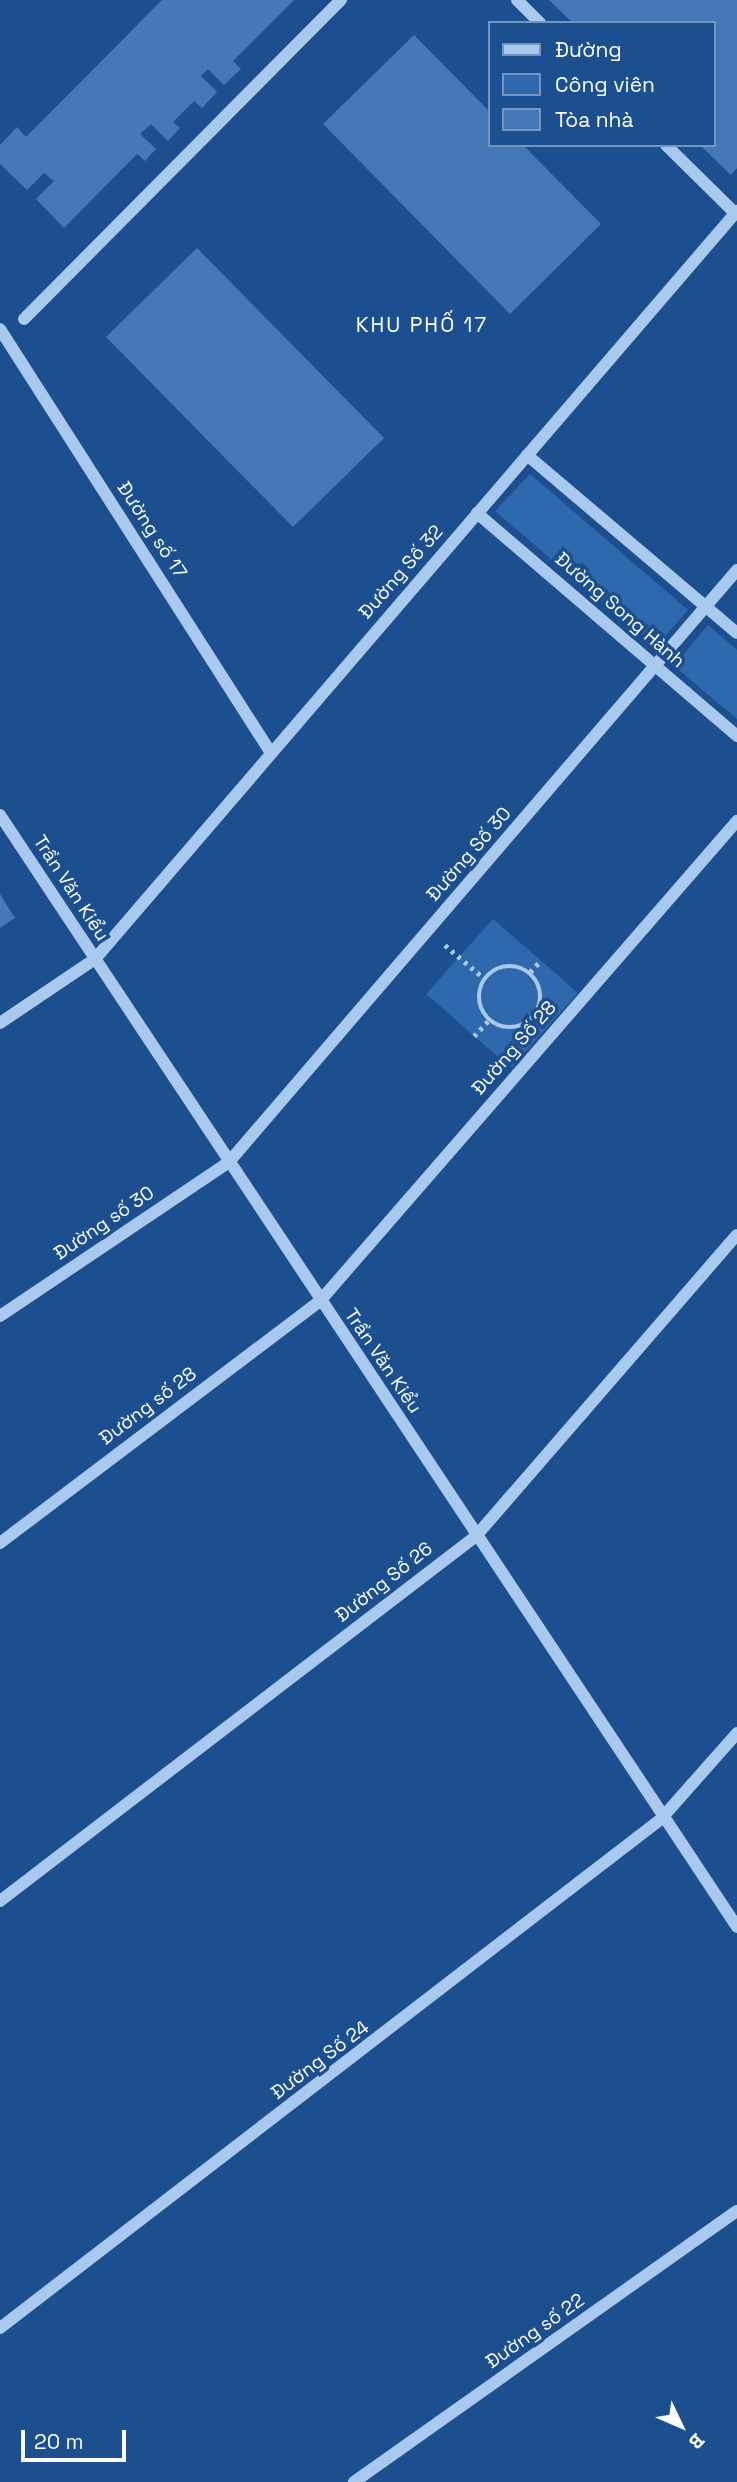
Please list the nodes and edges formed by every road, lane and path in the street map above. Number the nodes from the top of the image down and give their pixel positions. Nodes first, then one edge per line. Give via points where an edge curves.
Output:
1 (341, 0) edge
2 (517, 0) edge
3 (538, 21) edge
4 (668, 147) edge
5 (736, 212) edge
6 (24, 319) dead end
7 (0, 329) edge
8 (527, 455) junction
9 (477, 513) junction
10 (737, 570) edge
11 (705, 607) junction
12 (737, 634) edge
13 (657, 667) junction
14 (737, 736) edge
15 (271, 753) junction
16 (0, 815) edge
17 (737, 821) edge
18 (428, 931) junction
19 (94, 958) junction
20 (541, 960) dead end
21 (530, 972) junction
22 (485, 979) junction
23 (489, 1020) junction
24 (0, 1023) edge
25 (474, 1036) dead end
26 (229, 1162) junction
27 (737, 1235) edge
28 (320, 1301) junction
29 (0, 1316) edge
30 (476, 1536) junction
31 (0, 1543) edge
32 (737, 1733) edge
33 (661, 1819) junction
34 (0, 1901) edge
35 (737, 1927) edge
36 (737, 2211) edge
37 (0, 2328) edge
38 (354, 2482) edge

1 - 6 street
2 - 3 street
4 - 5 street
5 - 8 street, Đường Số 32
7 - 15 street, Đường số 17
8 - 9 street, Đường Số 32
8 - 11 street
9 - 13 street, Đường Song Hành
9 - 15 street, Đường Số 32
10 - 11 street, Đường Số 30
11 - 12 street
11 - 13 street, Đường Số 30
13 - 14 street, Đường Song Hành
13 - 18 street, Đường Số 30
15 - 19 street, Đường Số 32
16 - 19 street, Trần Văn Kiểu
17 - 28 street, Đường Số 28
18 - 22 path
18 - 26 street, Đường Số 30
19 - 24 street
19 - 26 street, Trần Văn Kiểu
20 - 21 path
21 - 22 path via 511,965
21 - 23 path via 541,999 534,1017 516,1028
22 - 23 path via 479,999
23 - 25 path
26 - 28 street, Trần Văn Kiểu
26 - 29 street, Đường số 30
27 - 30 street, Đường Số 26
28 - 30 street, Trần Văn Kiểu
28 - 31 street, Đường số 28
30 - 33 street, Trần Văn Kiểu
30 - 34 street, Đường Số 26
32 - 33 street
33 - 35 street, Trần Văn Kiểu
33 - 37 street, Đường Số 24
36 - 38 street, Đường số 22

